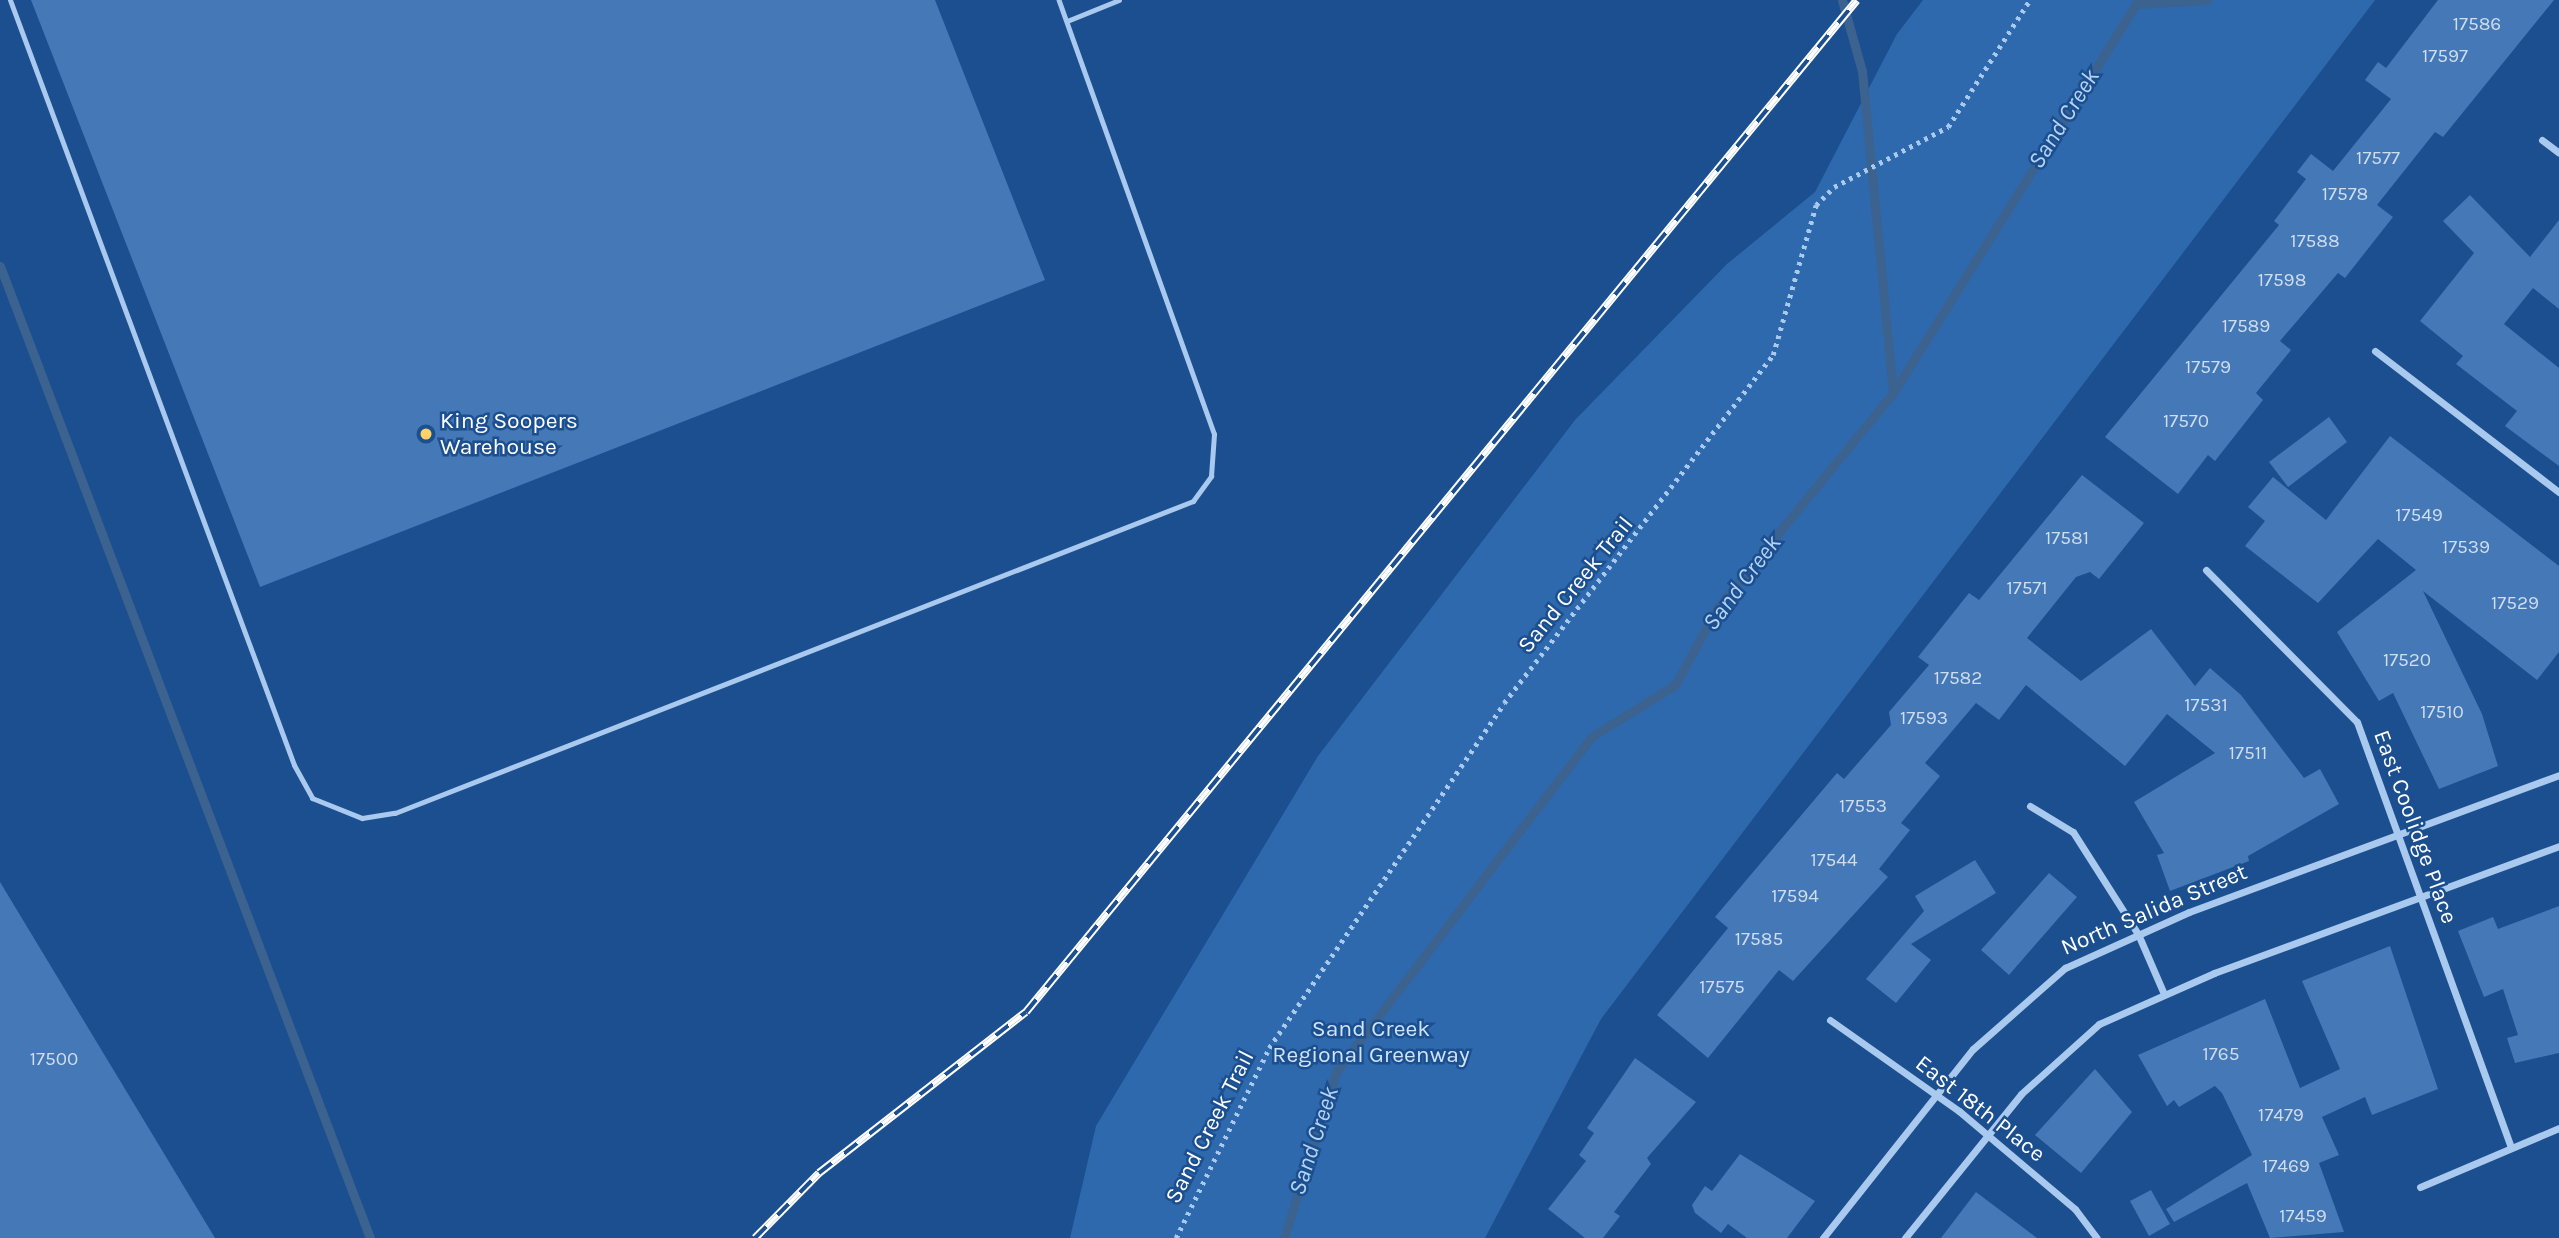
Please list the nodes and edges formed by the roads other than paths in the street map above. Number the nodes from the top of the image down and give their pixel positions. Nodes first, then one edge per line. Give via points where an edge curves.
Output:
1 (10, 0) edge
2 (1059, 0) edge
3 (1119, 0) edge
4 (1067, 21) junction
5 (2542, 140) dead end
6 (2559, 153) edge
7 (2375, 351) dead end
8 (2559, 492) edge
9 (2206, 570) dead end
10 (2559, 775) edge
11 (2030, 806) dead end
12 (2398, 834) junction
13 (2559, 846) edge
14 (2420, 896) junction
15 (2138, 934) junction
16 (2164, 994) junction
17 (1830, 1020) dead end
18 (1934, 1094) junction
19 (2559, 1128) edge
20 (1984, 1135) junction
21 (2511, 1147) junction
22 (2420, 1187) dead end
23 (1823, 1238) edge
24 (1905, 1238) edge
25 (2097, 1238) edge

1 - 4 lane via 294,765 312,797 362,818 395,813 1194,501 1211,476 1214,434
2 - 4 lane
3 - 4 lane
5 - 6 street
7 - 8 street
9 - 12 street, East Coolidge Place via 2357,722
10 - 12 street, North Salida Street
11 - 15 street via 2073,832
12 - 14 street, East Coolidge Place
12 - 15 street, North Salida Street
13 - 14 street
14 - 16 street
14 - 21 street, East Coolidge Place
15 - 16 street
15 - 18 street, North Salida Street via 2055,975 2017,1005
16 - 20 street via 2099,1024 2061,1054
17 - 18 street, East 18th Place
18 - 20 street, East 18th Place
18 - 23 street, North Salida Street
19 - 21 street
20 - 24 street
20 - 25 street, East 18th Place via 2075,1209
21 - 22 street

